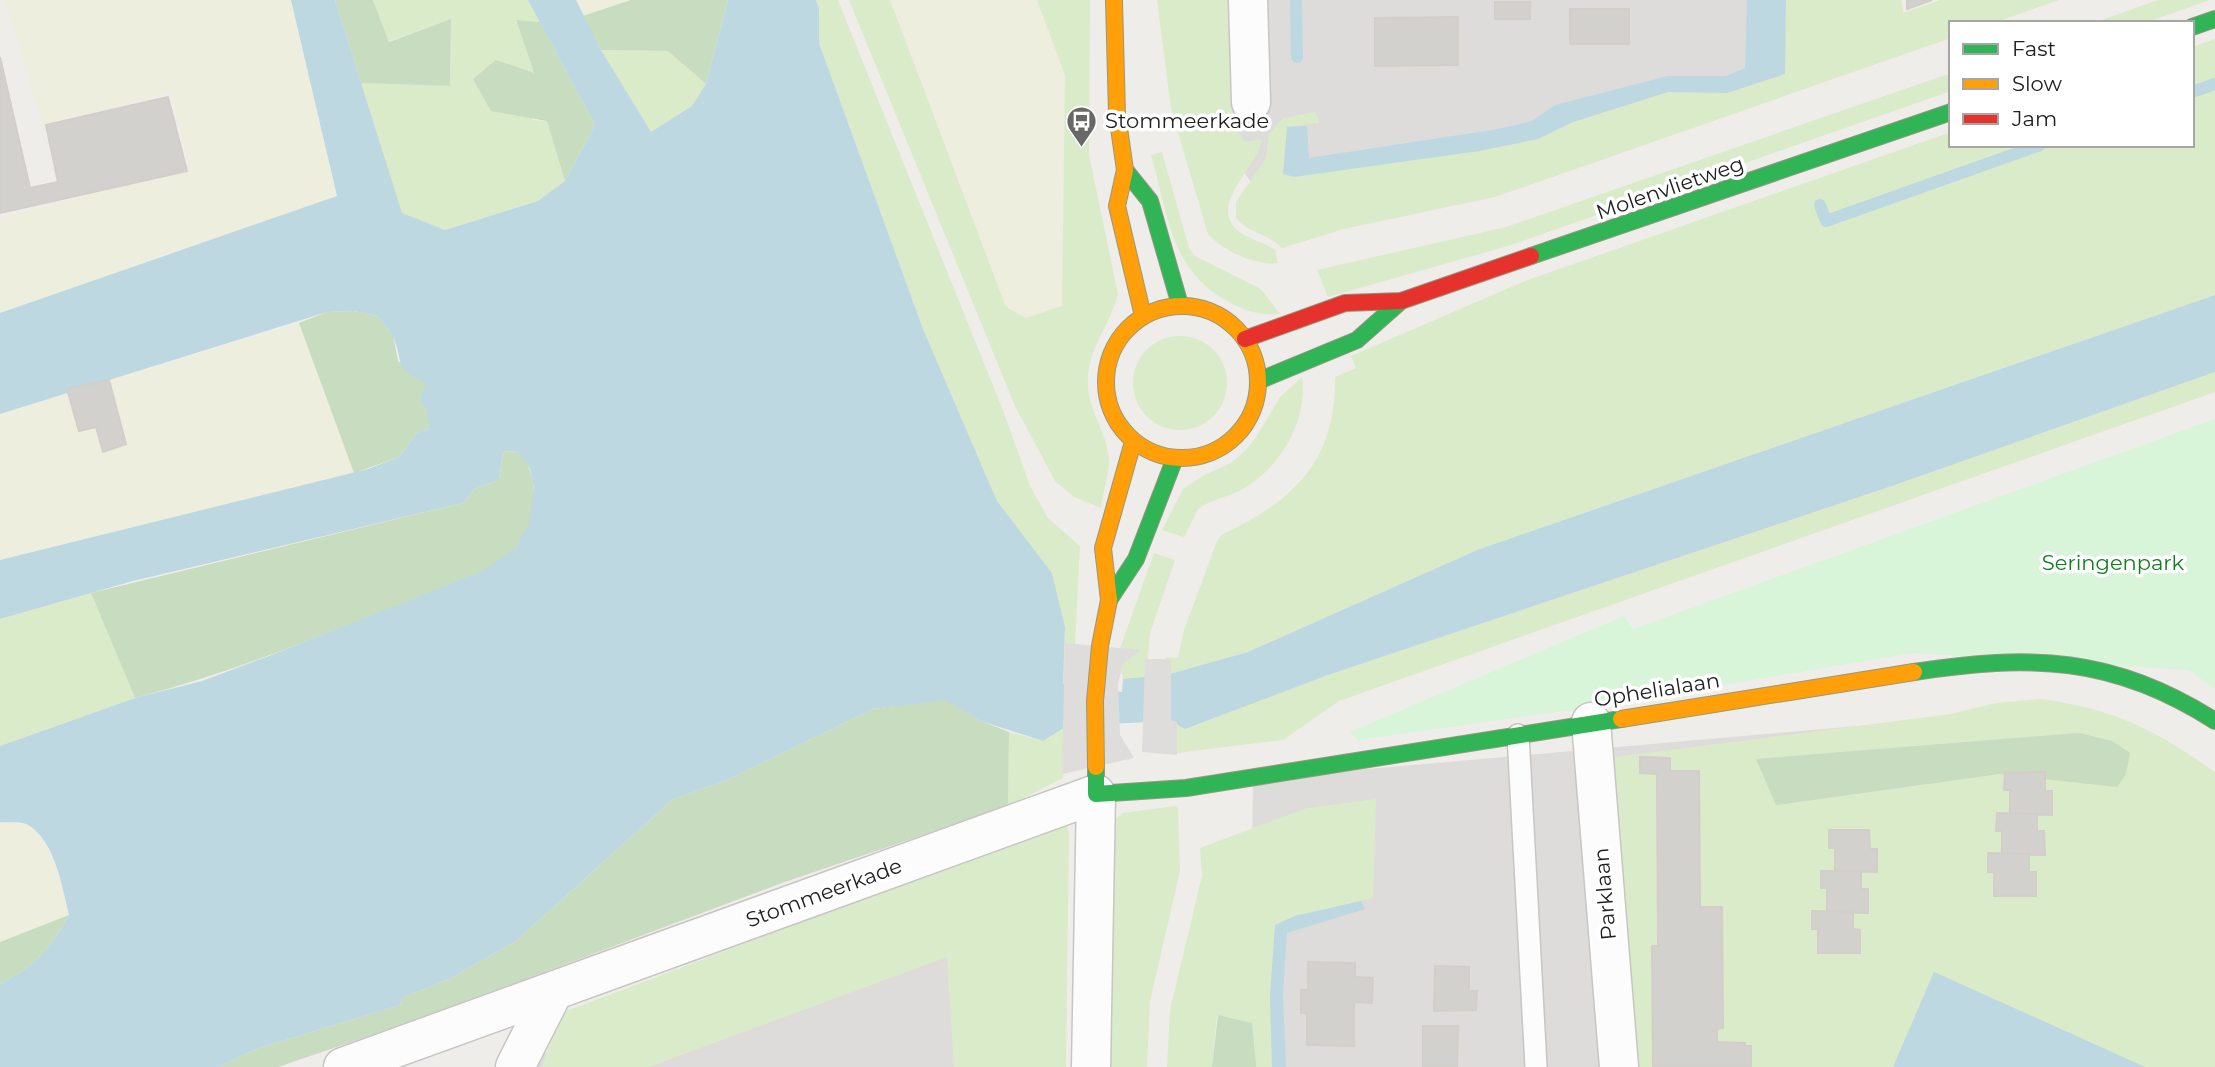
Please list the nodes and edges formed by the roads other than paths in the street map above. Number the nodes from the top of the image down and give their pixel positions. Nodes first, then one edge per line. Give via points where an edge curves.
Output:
1 (1114, 0) edge
2 (1248, 0) edge
3 (2215, 19) edge
4 (2194, 26) edge
5 (1251, 102) dead end
6 (1949, 113) edge
7 (1125, 170) junction
8 (1401, 301) junction
9 (1180, 305) junction
10 (1143, 316) junction
11 (1245, 339) junction
12 (1258, 382) junction
13 (1133, 442) junction
14 (1175, 458) junction
15 (1109, 600) junction
16 (2215, 720) edge
17 (1591, 722) junction
18 (1518, 735) junction
19 (1095, 780) junction
20 (553, 992) junction
21 (342, 1067) edge
22 (515, 1067) edge
23 (1091, 1067) edge
24 (1536, 1067) edge
25 (1619, 1067) edge

1 - 7 street via 1117,114
2 - 5 street
3 - 4 street
6 - 8 street, Molenvlietweg
7 - 9 street via 1150,201
7 - 10 street via 1117,206
8 - 11 street, Molenvlietweg via 1345,303
8 - 12 street, Molenvlietweg via 1357,340
9 - 10 street
9 - 11 street via 1216,314
10 - 13 street via 1114,346 1105,387 1119,426
11 - 12 street
12 - 14 street via 1250,416 1233,438 1211,453
13 - 14 street
13 - 15 street via 1103,548
14 - 15 street via 1136,559
15 - 19 street via 1100,646
16 - 17 street, Ophelialaan via 2147,682 2084,664 2018,661 1961,665
17 - 18 street, Ophelialaan
17 - 25 street, Parklaan
18 - 19 street, Ophelialaan via 1186,788
18 - 24 lane
19 - 20 street, Stommeerkade
19 - 23 street
20 - 21 street, Stommeerkade
20 - 22 street

